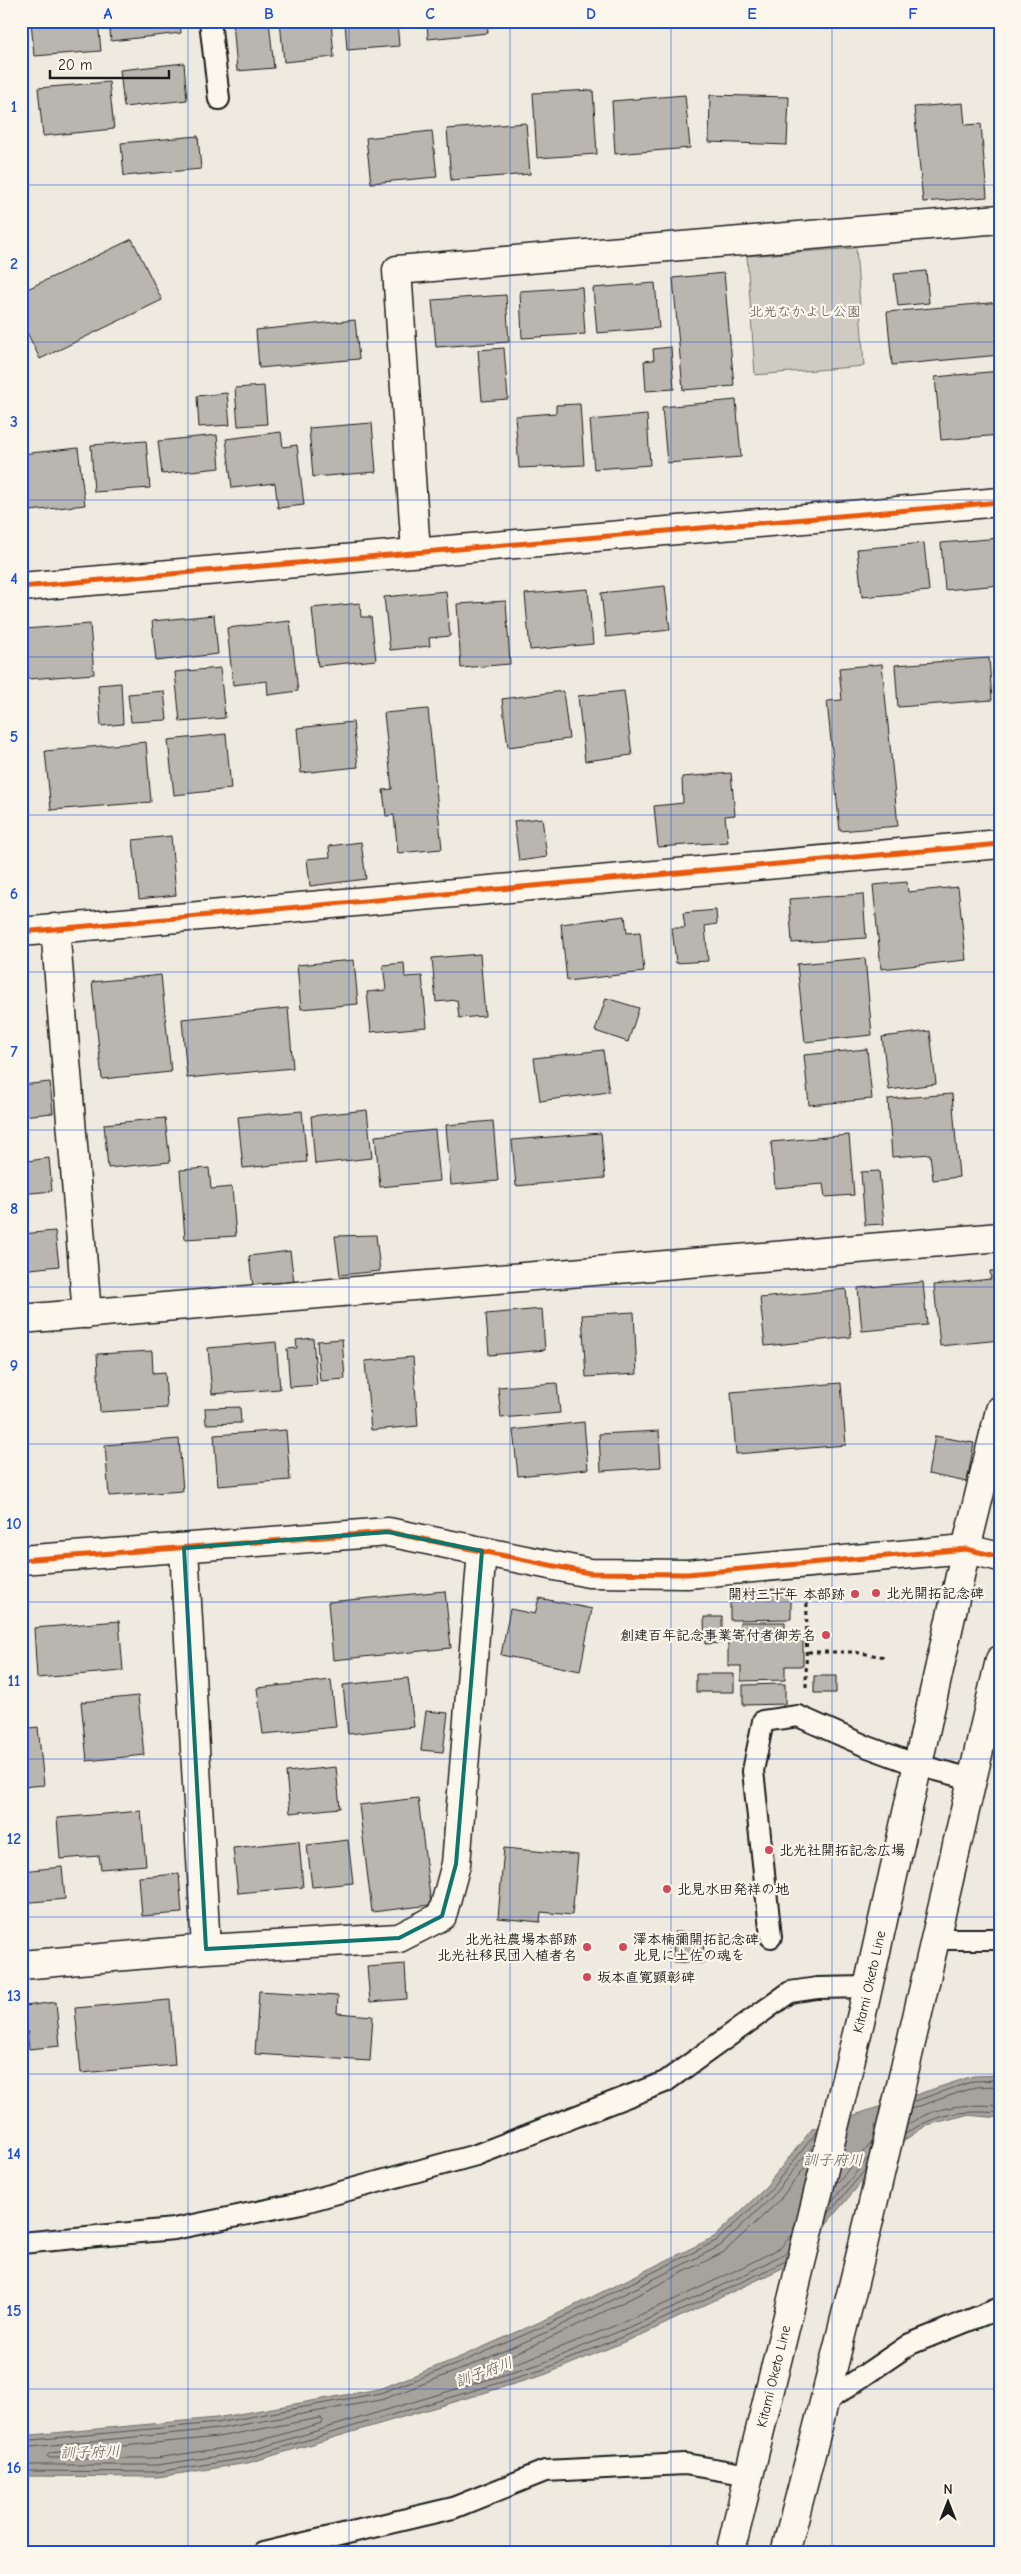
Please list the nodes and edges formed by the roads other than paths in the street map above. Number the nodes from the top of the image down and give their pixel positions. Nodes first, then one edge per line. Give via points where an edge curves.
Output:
1 (210, 21) edge
2 (219, 99) dead end
3 (1000, 219) edge
4 (1000, 502) edge
5 (416, 552) junction
6 (21, 587) edge
7 (1000, 844) edge
8 (55, 928) junction
9 (21, 932) edge
10 (1000, 1237) edge
11 (87, 1314) junction
12 (21, 1319) edge
13 (1000, 1410) edge
14 (184, 1548) junction
15 (966, 1549) junction
16 (482, 1550) junction
17 (1000, 1557) edge
18 (21, 1560) edge
19 (1000, 1660) edge
20 (917, 1765) junction
21 (972, 1779) junction
22 (771, 1938) dead end
23 (934, 1940) junction
24 (1000, 1940) edge
25 (206, 1949) junction
26 (21, 1965) edge
27 (866, 1996) junction
28 (21, 2243) edge
29 (1000, 2308) edge
30 (825, 2402) junction
31 (749, 2475) junction
32 (263, 2553) edge
33 (730, 2553) edge
34 (785, 2553) edge

1 - 2 lane
3 - 5 street via 397,270
4 - 5 street
5 - 6 street
7 - 8 street
8 - 9 street
8 - 11 street
10 - 11 street
11 - 12 street
13 - 15 street, Kitami Oketo Line
14 - 16 street via 388,1532
14 - 18 street
14 - 25 street
15 - 16 street via 687,1574 589,1573
15 - 17 street
15 - 20 street, Kitami Oketo Line
16 - 25 street via 456,1864 442,1916 399,1938
19 - 21 street
20 - 21 lane
20 - 22 lane via 798,1716 763,1720 753,1772
20 - 27 street, Kitami Oketo Line
21 - 23 street
23 - 24 lane
23 - 30 street
25 - 26 street
27 - 28 lane via 817,1988 790,1992 665,2082 476,2155 301,2203 183,2227
27 - 31 street, Kitami Oketo Line
29 - 30 lane via 910,2344
30 - 34 street
31 - 32 lane via 685,2464 545,2471 453,2508
31 - 33 street, Kitami Oketo Line

